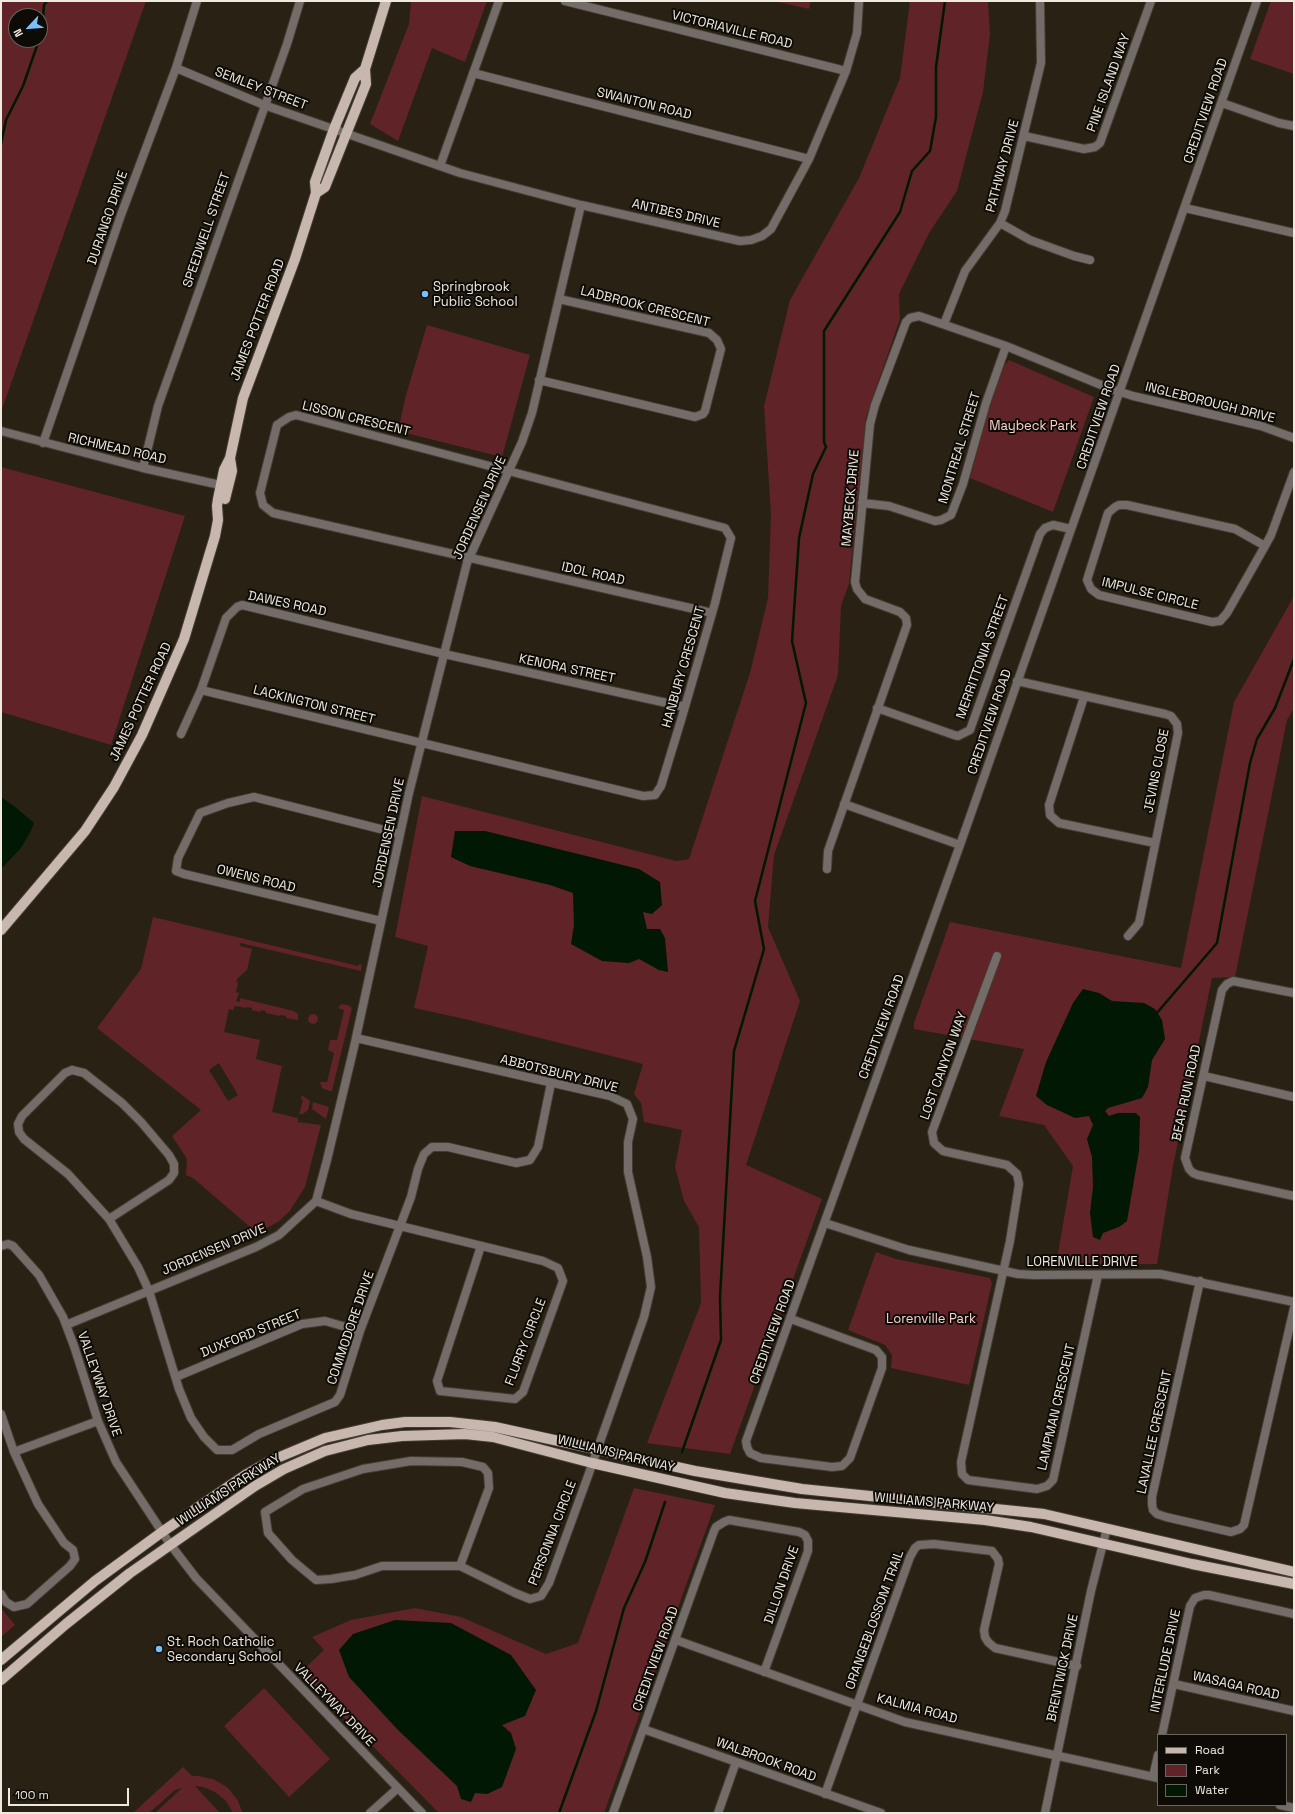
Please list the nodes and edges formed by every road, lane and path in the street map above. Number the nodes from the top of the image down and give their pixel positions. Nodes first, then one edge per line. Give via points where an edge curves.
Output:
1 (197, 1) edge
2 (300, 1) edge
3 (386, 1) edge
4 (499, 1) edge
5 (565, 1) edge
6 (859, 1) edge
7 (1040, 1) edge
8 (1151, 1) edge
9 (1257, 1) edge
10 (176, 68) junction
11 (846, 71) junction
12 (472, 73) junction
13 (1222, 103) junction
14 (264, 105) junction
15 (1294, 126) edge
16 (339, 131) junction
17 (1024, 136) junction
18 (809, 159) junction
19 (440, 166) junction
20 (581, 205) junction
21 (1185, 208) junction
22 (1000, 223) junction
23 (1294, 233) edge
24 (1090, 260) dead end
25 (559, 298) junction
26 (944, 324) junction
27 (1006, 346) junction
28 (540, 380) junction
29 (1120, 392) junction
30 (1, 431) edge
31 (1294, 438) edge
32 (44, 443) junction
33 (143, 468) junction
34 (509, 472) junction
35 (1294, 472) edge
36 (225, 486) junction
37 (862, 503) junction
38 (1071, 529) junction
39 (1264, 546) junction
40 (468, 559) junction
41 (712, 613) junction
42 (444, 654) junction
43 (1017, 681) junction
44 (201, 690) junction
45 (1084, 696) junction
46 (685, 707) junction
47 (878, 708) junction
48 (181, 734) dead end
49 (421, 744) junction
50 (844, 804) junction
51 (400, 834) junction
52 (1155, 843) junction
53 (960, 846) junction
54 (827, 869) dead end
55 (381, 921) junction
56 (1, 930) edge
57 (1128, 936) dead end
58 (997, 956) dead end
59 (1294, 992) edge
60 (356, 1038) junction
61 (1204, 1076) junction
62 (551, 1083) junction
63 (1294, 1096) edge
64 (1294, 1196) edge
65 (316, 1201) junction
66 (109, 1219) junction
67 (825, 1223) junction
68 (400, 1226) junction
69 (1, 1246) edge
70 (481, 1246) junction
71 (1004, 1271) junction
72 (1098, 1275) junction
73 (1200, 1281) junction
74 (149, 1291) junction
75 (1294, 1302) edge
76 (1294, 1308) edge
77 (791, 1319) junction
78 (66, 1325) junction
79 (360, 1331) junction
80 (176, 1377) junction
81 (1, 1414) edge
82 (98, 1421) junction
83 (597, 1450) junction
84 (14, 1452) junction
85 (592, 1463) junction
86 (728, 1520) joint
87 (1107, 1528) junction
88 (162, 1532) junction
89 (1103, 1543) junction
90 (170, 1544) junction
91 (460, 1566) junction
92 (1294, 1572) edge
93 (1294, 1584) edge
94 (1, 1594) edge
95 (1294, 1614) edge
96 (676, 1640) junction
97 (1, 1660) edge
98 (1076, 1666) junction
99 (764, 1672) junction
100 (1, 1680) edge
101 (1174, 1684) junction
102 (857, 1704) junction
103 (1294, 1711) edge
104 (643, 1729) junction
105 (1162, 1734) edge
106 (1057, 1755) junction
107 (736, 1762) junction
108 (1157, 1766) edge
109 (1156, 1777) edge
110 (398, 1788) junction
111 (825, 1794) junction
112 (1283, 1808) edge
113 (1294, 1808) edge
114 (370, 1813) edge
115 (422, 1813) edge
116 (613, 1813) edge
117 (718, 1813) edge
118 (881, 1813) edge
119 (1045, 1813) edge

1 - 10 street, DURANGO DRIVE
2 - 14 street, SPEEDWELL STREET
3 - 16 main road, JAMES POTTER ROAD via 365,69 366,84
4 - 12 street
5 - 11 street, VICTORIAVILLE ROAD
6 - 11 street, ANTIBES DRIVE via 857,33
7 - 17 street, PATHWAY DRIVE via 1041,62
8 - 17 street, PINE ISLAND WAY via 1100,143 1084,149
9 - 13 street, CREDITVIEW ROAD
10 - 14 street, SEMLEY STREET
10 - 32 street, DURANGO DRIVE via 121,216
11 - 18 street, ANTIBES DRIVE
12 - 18 street, SWANTON ROAD
12 - 19 street
13 - 15 street
13 - 21 street, CREDITVIEW ROAD
14 - 16 street, SEMLEY STREET
14 - 33 street, SPEEDWELL STREET via 158,406
16 - 19 street, ANTIBES DRIVE
16 - 36 main road, JAMES POTTER ROAD via 325,187 316,194 295,259 243,398 230,458 224,470
17 - 22 street, PATHWAY DRIVE via 1010,197
18 - 20 street, ANTIBES DRIVE via 771,229 751,240 740,241
19 - 20 street, ANTIBES DRIVE
20 - 25 street, JORDENSEN DRIVE
21 - 23 street
21 - 29 street, CREDITVIEW ROAD
22 - 24 street via 1030,240
22 - 26 street, PATHWAY DRIVE via 965,271
25 - 28 street, JORDENSEN DRIVE
25 - 28 street, LADBROOK CRESCENT via 709,333 717,340 721,349 705,411 695,417
26 - 27 street, MAYBECK DRIVE
26 - 37 street, MAYBECK DRIVE via 919,316 910,318 903,326 870,424
27 - 29 street, MAYBECK DRIVE
27 - 37 street, MONTREAL STREET via 951,515 935,521 889,506
28 - 34 street, JORDENSEN DRIVE via 532,413
29 - 31 street, INGLEBOROUGH DRIVE via 1261,426
29 - 38 street, CREDITVIEW ROAD
30 - 32 street, RICHMEAD ROAD
32 - 33 street, RICHMEAD ROAD
33 - 36 street, RICHMEAD ROAD
34 - 40 street, JORDENSEN DRIVE
34 - 40 street, LISSON CRESCENT via 296,415 289,416 277,425 260,493 267,510
34 - 41 street, HANBURY CRESCENT via 725,528 730,538
35 - 39 street, IMPULSE CIRCLE via 1274,528
36 - 56 main road, JAMES POTTER ROAD via 217,506 215,536 184,639 142,735 114,787 85,831
37 - 47 street, MAYBECK DRIVE via 855,582 857,590 865,599 905,615 907,621
38 - 43 street, CREDITVIEW ROAD
38 - 47 street, MERRITTONIA STREET via 1053,525 1045,528 1040,534 970,730 958,736
39 - 39 street, IMPULSE CIRCLE via 1227,613 1216,622 1099,595 1091,589 1087,580 1108,513 1119,505 1235,529
40 - 41 street, IDOL ROAD
40 - 42 street, JORDENSEN DRIVE
41 - 46 street, HANBURY CRESCENT
42 - 44 street, DAWES ROAD via 242,606 237,607 226,618
42 - 46 street, KENORA STREET
42 - 49 street, JORDENSEN DRIVE
43 - 45 street, JEVINS CLOSE
43 - 53 street, CREDITVIEW ROAD
44 - 48 street, DAWES ROAD
44 - 49 street, LACKINGTON STREET
45 - 52 street, JEVINS CLOSE via 1166,714 1178,724
45 - 52 street via 1050,805 1050,815 1059,823
46 - 49 street, HANBURY CRESCENT via 661,786 655,795 650,797
47 - 50 street, MAYBECK DRIVE
49 - 51 street, JORDENSEN DRIVE
50 - 53 street
50 - 54 street, MAYBECK DRIVE via 828,850
51 - 55 street, JORDENSEN DRIVE
51 - 55 street, OWENS ROAD via 254,797 200,813 178,858 176,871
52 - 57 street, JEVINS CLOSE via 1139,923
53 - 67 street, CREDITVIEW ROAD
55 - 60 street, JORDENSEN DRIVE
58 - 71 street, LOST CANYON WAY via 934,1125 932,1138 943,1151 1007,1165 1017,1174 1019,1184 1015,1215
59 - 61 street, BEAR RUN ROAD via 1242,982 1233,981 1227,984 1222,990
60 - 62 street, ABBOTSBURY DRIVE
60 - 65 street, JORDENSEN DRIVE
61 - 63 street
61 - 64 street, BEAR RUN ROAD via 1186,1158 1189,1169 1198,1175
62 - 68 street, COMMODORE DRIVE via 538,1147 530,1160 516,1163 448,1147 432,1147 424,1154
62 - 83 street, ABBOTSBURY DRIVE via 610,1096 627,1104 633,1119 628,1142 628,1172 651,1287 644,1317
65 - 68 street, FLURRY CIRCLE via 351,1214
65 - 74 street, JORDENSEN DRIVE via 279,1235
66 - 66 street, COMMODORE DRIVE via 68,1174 24,1139 19,1132 18,1124 22,1116 65,1073 72,1070 84,1073 122,1103 172,1157 174,1164 174,1173 169,1180
66 - 74 street, COMMODORE DRIVE via 138,1266
67 - 71 street, LORENVILLE DRIVE via 909,1250
67 - 77 street, CREDITVIEW ROAD
68 - 70 street, FLURRY CIRCLE
68 - 79 street, COMMODORE DRIVE
69 - 78 street, VALLEYWAY DRIVE via 13,1246 39,1275
70 - 70 street, FLURRY CIRCLE via 437,1381 440,1391 515,1399 522,1392 563,1281 558,1268 543,1261
71 - 72 street, LORENVILLE DRIVE via 1034,1275
71 - 72 street, LAMPMAN CRESCENT via 963,1454 962,1474 968,1480 1037,1489 1047,1486 1054,1476
72 - 73 street, LORENVILLE DRIVE via 1160,1274
73 - 75 street, LORENVILLE DRIVE
73 - 76 street, LAVALLEE CRESCENT via 1152,1498 1154,1510 1166,1517 1231,1532 1244,1525
74 - 78 street, JORDENSEN DRIVE
74 - 80 street, COMMODORE DRIVE
77 - 77 street, CREDITVIEW ROAD via 876,1350 882,1357 882,1368 850,1458 842,1466 761,1458 748,1450 746,1441
78 - 82 street, VALLEYWAY DRIVE
79 - 80 street, DUXFORD STREET via 325,1321 302,1324
79 - 80 street, COMMODORE DRIVE via 340,1395 335,1402 259,1434 232,1450 217,1450 204,1437 183,1402
81 - 84 street
82 - 84 street
82 - 88 street, VALLEYWAY DRIVE via 116,1462
83 - 85 street, ABBOTSBURY DRIVE
83 - 87 main road, WILLIAMS PARKWAY via 695,1471 795,1488 1044,1514
83 - 88 main road, WILLIAMS PARKWAY via 472,1424 405,1422 382,1425 325,1438 270,1461
84 - 94 street via 38,1504 64,1543 73,1550 75,1559 27,1604 14,1607 6,1602
85 - 89 main road, WILLIAMS PARKWAY via 725,1493 795,1503 1031,1526
85 - 90 main road, WILLIAMS PARKWAY via 493,1437 465,1434 368,1440 325,1452 284,1469
85 - 91 street, PERSONNA CIRCLE via 549,1583 541,1596 530,1598 515,1593
86 - 96 street, CREDITVIEW ROAD via 714,1531
86 - 99 street, DILLON DRIVE via 799,1532 805,1535 808,1541 808,1551
87 - 89 street, BRENTWICK DRIVE
87 - 92 main road, WILLIAMS PARKWAY
88 - 90 street, VALLEYWAY DRIVE
88 - 97 main road, WILLIAMS PARKWAY via 94,1581
89 - 93 main road, WILLIAMS PARKWAY
89 - 98 street, BRENTWICK DRIVE
90 - 100 main road, WILLIAMS PARKWAY via 112,1587
90 - 110 street, VALLEYWAY DRIVE via 196,1578
91 - 91 street, PERSONNA CIRCLE via 489,1488 488,1473 483,1467 462,1462 411,1461 363,1469 303,1489 265,1512 268,1534 292,1560 316,1580 355,1574 382,1566
95 - 101 street, INTERLUDE DRIVE via 1209,1594 1195,1598 1190,1606
96 - 99 street, KALMIA ROAD
96 - 104 street, CREDITVIEW ROAD
98 - 102 street, ORANGEBLOSSOM TRAIL via 990,1645 984,1630 998,1570 998,1559 992,1551 919,1545 912,1552
98 - 106 street, BRENTWICK DRIVE
99 - 102 street, KALMIA ROAD
101 - 103 street, WASAGA ROAD
101 - 105 street, INTERLUDE DRIVE
102 - 106 street, KALMIA ROAD via 905,1722
102 - 111 street
104 - 107 street, WALBROOK ROAD
104 - 116 street, CREDITVIEW ROAD
106 - 109 street, KALMIA ROAD
106 - 119 street, BRENTWICK DRIVE
107 - 111 street, WALBROOK ROAD
107 - 117 street
108 - 109 street
110 - 114 street
110 - 115 street, VALLEYWAY DRIVE
111 - 118 street, WALBROOK ROAD
112 - 113 street

